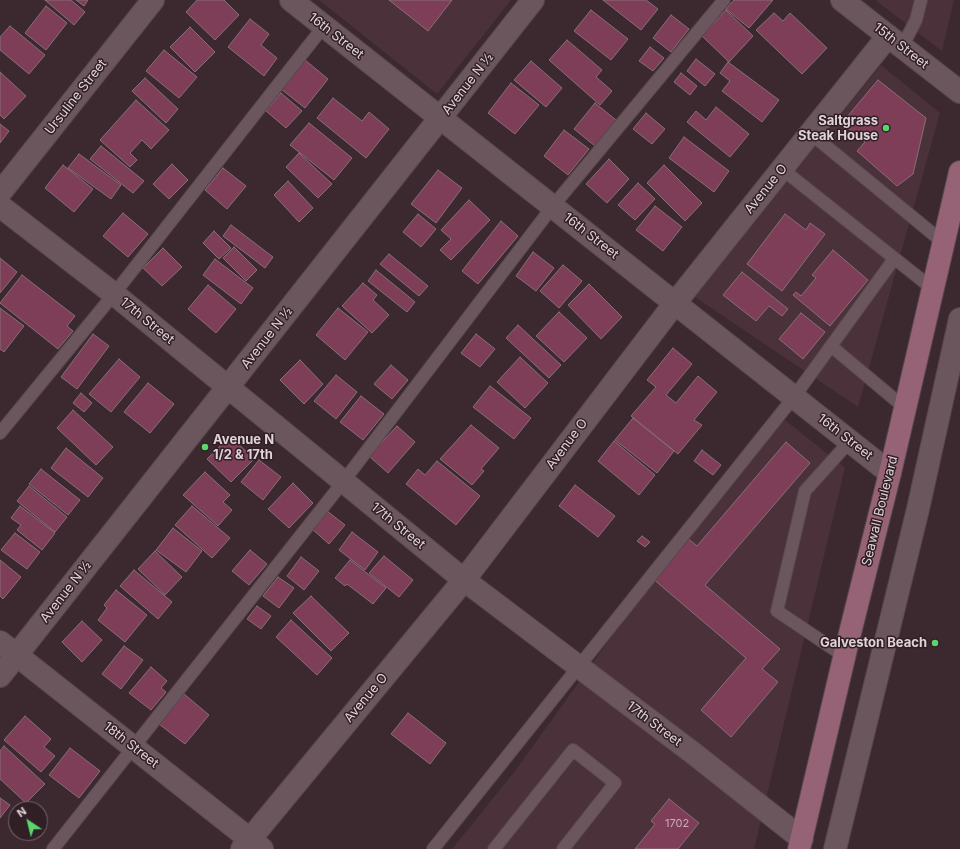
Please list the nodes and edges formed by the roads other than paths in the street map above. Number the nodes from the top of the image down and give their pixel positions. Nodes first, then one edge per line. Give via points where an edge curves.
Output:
1 (153, 0) edge
2 (291, 0) edge
3 (533, 0) edge
4 (724, 0) edge
5 (842, 0) edge
6 (921, 0) edge
7 (324, 26) junction
8 (895, 42) junction
9 (960, 92) edge
10 (440, 119) junction
11 (810, 133) junction
12 (782, 169) junction
13 (960, 172) edge
14 (0, 193) edge
15 (0, 206) edge
16 (553, 206) junction
17 (944, 243) junction
18 (894, 258) junction
19 (933, 289) junction
20 (114, 294) junction
21 (674, 302) junction
22 (960, 318) edge
23 (831, 346) junction
24 (228, 387) junction
25 (794, 396) junction
26 (905, 408) junction
27 (0, 433) edge
28 (850, 441) junction
29 (890, 473) junction
30 (343, 482) junction
31 (464, 580) junction
32 (8, 648) edge
33 (844, 656) junction
34 (579, 666) junction
35 (0, 676) edge
36 (135, 747) junction
37 (800, 844) edge
38 (251, 846) edge
39 (53, 849) edge
40 (433, 849) edge
41 (494, 849) edge
42 (563, 849) edge
43 (835, 849) edge

1 - 14 street, Ursuline Street
2 - 7 street, 16th Street
3 - 10 street, Avenue N ½
4 - 16 lane
5 - 8 street, 15th Street
6 - 8 lane via 916,20
7 - 10 street, 16th Street
7 - 20 lane
8 - 9 street, 15th Street
8 - 11 street, Avenue O
10 - 16 street, 16th Street
10 - 24 street, Avenue N ½
11 - 12 street, Avenue O
11 - 17 lane
12 - 18 lane
12 - 21 street, Avenue O
13 - 17 main road, Seawall Boulevard
15 - 20 street, 17th Street
16 - 21 street, 16th Street
16 - 30 lane
17 - 19 main road, Seawall Boulevard
18 - 19 lane
18 - 23 lane
19 - 26 main road, Seawall Boulevard
20 - 24 street, 17th Street
20 - 27 lane
21 - 25 street, 16th Street
21 - 31 street, Avenue O
22 - 43 street via 918,509
23 - 25 lane
23 - 26 lane
24 - 30 street, 17th Street
24 - 32 street, Avenue N ½
25 - 28 street, 16th Street
25 - 34 lane
26 - 29 main road, Seawall Boulevard
28 - 29 street, 16th Street
28 - 33 lane via 805,491 777,611
29 - 33 main road, Seawall Boulevard
30 - 31 street, 17th Street
30 - 36 lane
31 - 34 street, 17th Street
31 - 38 street, Avenue O
32 - 35 street, Avenue N ½
32 - 36 street, 18th Street
33 - 37 main road, Seawall Boulevard
34 - 37 street, 17th Street
34 - 40 lane
36 - 38 street, 18th Street
36 - 39 lane
41 - 42 lane via 574,750 615,783

